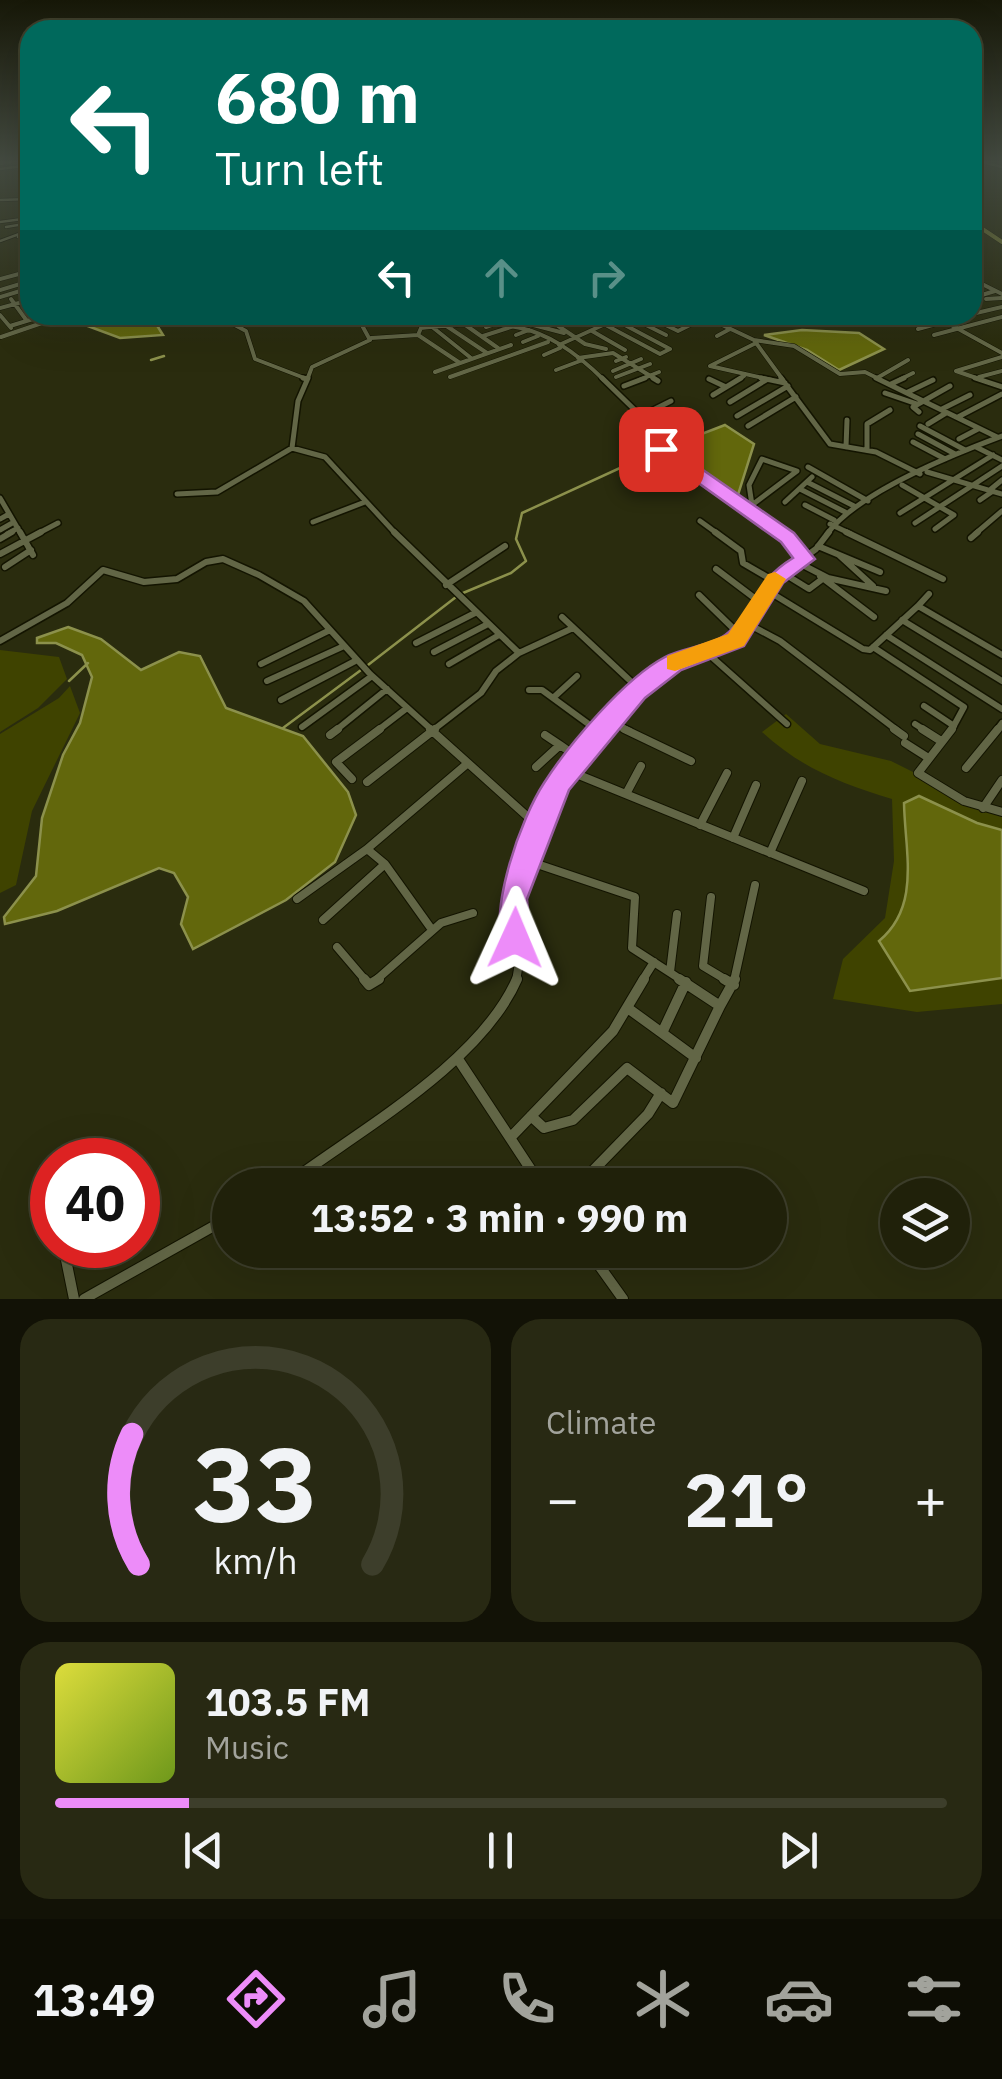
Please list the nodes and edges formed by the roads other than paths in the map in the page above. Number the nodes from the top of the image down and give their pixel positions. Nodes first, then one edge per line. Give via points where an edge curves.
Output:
1 (6, 228) dead end
2 (20, 229) edge
3 (18, 237) edge
4 (0, 241) edge
5 (982, 284) edge
6 (982, 285) edge
7 (985, 285) junction
8 (1000, 294) edge
9 (986, 299) dead end
10 (20, 301) edge
11 (12, 302) junction
12 (20, 312) edge
13 (0, 313) edge
14 (20, 322) edge
15 (39, 325) edge
16 (236, 325) edge
17 (363, 325) edge
18 (438, 325) edge
19 (445, 325) edge
20 (466, 325) edge
21 (492, 325) edge
22 (506, 325) edge
23 (522, 325) edge
24 (533, 325) edge
25 (558, 325) edge
26 (602, 325) edge
27 (606, 325) edge
28 (626, 325) edge
29 (646, 325) edge
30 (667, 325) edge
31 (720, 325) edge
32 (932, 325) edge
33 (952, 325) edge
34 (973, 325) edge
35 (10, 326) junction
36 (431, 326) junction
37 (688, 326) edge
38 (486, 327) dead end
39 (731, 329) junction
40 (918, 329) dead end
41 (959, 329) junction
42 (530, 330) junction
43 (590, 330) junction
44 (16, 332) junction
45 (494, 333) junction
46 (516, 335) dead end
47 (666, 335) dead end
48 (934, 335) dead end
49 (418, 336) junction
50 (540, 336) junction
51 (575, 336) junction
52 (717, 336) dead end
53 (744, 336) junction
54 (482, 337) junction
55 (1, 338) edge
56 (371, 338) junction
57 (549, 341) junction
58 (755, 341) junction
59 (523, 342) dead end
60 (733, 342) dead end
61 (512, 345) junction
62 (559, 346) junction
63 (499, 349) junction
64 (606, 349) junction
65 (625, 350) dead end
66 (518, 352) junction
67 (487, 353) junction
68 (544, 355) dead end
69 (1002, 355) edge
70 (626, 357) junction
71 (472, 358) junction
72 (580, 359) junction
73 (642, 359) dead end
74 (908, 360) dead end
75 (616, 361) dead end
76 (460, 363) junction
77 (633, 363) junction
78 (650, 364) dead end
79 (640, 368) junction
80 (556, 370) dead end
81 (1002, 371) edge
82 (435, 372) dead end
83 (660, 372) dead end
84 (914, 373) dead end
85 (745, 375) junction
86 (651, 376) junction
87 (450, 377) dead end
88 (877, 378) junction
89 (977, 378) junction
90 (709, 379) dead end
91 (767, 379) junction
92 (308, 380) junction
93 (933, 380) dead end
94 (658, 381) dead end
95 (890, 384) junction
96 (787, 385) junction
97 (624, 386) dead end
98 (950, 386) dead end
99 (727, 388) junction
100 (1001, 388) edge
101 (886, 393) dead end
102 (907, 393) junction
103 (970, 395) dead end
104 (713, 396) dead end
105 (796, 397) junction
106 (670, 401) dead end
107 (730, 402) dead end
108 (921, 403) junction
109 (890, 410) dead end
110 (944, 411) junction
111 (920, 412) dead end
112 (641, 416) junction
113 (736, 416) dead end
114 (957, 418) junction
115 (847, 420) dead end
116 (826, 421) dead end
117 (928, 424) dead end
118 (748, 426) dead end
119 (920, 426) dead end
120 (979, 428) junction
121 (670, 431) dead end
122 (823, 434) junction
123 (918, 434) dead end
124 (1000, 436) edge
125 (651, 439) junction
126 (959, 439) dead end
127 (914, 442) dead end
128 (846, 447) junction
129 (292, 448) junction
130 (661, 449) junction
131 (867, 450) junction
132 (966, 450) junction
133 (993, 456) junction
134 (946, 460) junction
135 (626, 461) dead end
136 (808, 466) dead end
137 (1001, 466) edge
138 (924, 473) junction
139 (952, 479) junction
140 (1002, 480) edge
141 (973, 484) junction
142 (902, 485) junction
143 (800, 489) junction
144 (776, 490) junction
145 (992, 490) junction
146 (177, 494) dead end
147 (1002, 494) edge
148 (924, 498) junction
149 (788, 500) joint
150 (980, 500) dead end
151 (868, 501) junction
152 (365, 502) junction
153 (2, 503) edge
154 (805, 505) dead end
155 (749, 507) junction
156 (855, 507) junction
157 (940, 507) junction
158 (1002, 511) edge
159 (844, 512) junction
160 (900, 513) dead end
161 (9, 514) junction
162 (0, 519) edge
163 (700, 521) dead end
164 (312, 522) dead end
165 (832, 522) junction
166 (58, 523) dead end
167 (915, 523) dead end
168 (16, 525) junction
169 (934, 529) dead end
170 (0, 530) edge
171 (25, 538) junction
172 (971, 538) dead end
173 (0, 539) edge
174 (505, 546) dead end
175 (818, 546) junction
176 (0, 554) edge
177 (838, 555) junction
178 (802, 561) junction
179 (6, 567) dead end
180 (716, 570) dead end
181 (880, 572) dead end
182 (783, 573) junction
183 (821, 577) junction
184 (943, 579) dead end
185 (774, 581) junction
186 (446, 585) junction
187 (874, 587) junction
188 (768, 591) junction
189 (886, 591) dead end
190 (929, 594) dead end
191 (699, 596) dead end
192 (761, 603) junction
193 (918, 606) junction
194 (475, 612) junction
195 (874, 616) dead end
196 (562, 617) dead end
197 (902, 620) junction
198 (488, 624) junction
199 (748, 624) junction
200 (574, 628) junction
201 (330, 630) junction
202 (499, 634) junction
203 (886, 635) junction
204 (740, 636) junction
205 (0, 642) edge
206 (416, 643) dead end
207 (344, 646) junction
208 (873, 647) junction
209 (704, 650) junction
210 (434, 652) dead end
211 (519, 654) junction
212 (1002, 655) edge
213 (261, 664) dead end
214 (449, 664) dead end
215 (364, 668) junction
216 (578, 676) dead end
217 (268, 681) dead end
218 (1002, 681) edge
219 (639, 689) junction
220 (387, 690) junction
221 (529, 690) dead end
222 (553, 698) junction
223 (281, 700) dead end
224 (924, 706) dead end
225 (407, 708) junction
226 (1002, 709) edge
227 (612, 722) junction
228 (1002, 723) edge
229 (787, 724) dead end
230 (915, 724) dead end
231 (954, 726) junction
232 (302, 727) dead end
233 (432, 730) junction
234 (602, 734) junction
235 (330, 735) dead end
236 (545, 735) dead end
237 (941, 741) junction
238 (560, 746) junction
239 (927, 757) junction
240 (580, 759) junction
241 (691, 761) dead end
242 (468, 763) junction
243 (641, 766) dead end
244 (536, 767) dead end
245 (966, 768) dead end
246 (569, 771) junction
247 (727, 772) dead end
248 (352, 779) dead end
249 (1002, 780) edge
250 (802, 781) dead end
251 (368, 782) dead end
252 (756, 785) dead end
253 (626, 794) junction
254 (983, 808) junction
255 (1002, 812) edge
256 (700, 824) junction
257 (538, 826) junction
258 (733, 838) junction
259 (367, 849) junction
260 (770, 853) junction
261 (525, 860) junction
262 (385, 864) junction
263 (755, 885) dead end
264 (864, 891) dead end
265 (711, 897) dead end
266 (297, 899) dead end
267 (473, 913) dead end
268 (677, 914) dead end
269 (323, 920) dead end
270 (430, 927) junction
271 (337, 948) dead end
272 (654, 962) junction
273 (670, 972) junction
274 (686, 982) junction
275 (734, 985) junction
276 (720, 1006) junction
277 (630, 1008) junction
278 (662, 1033) junction
279 (458, 1058) junction
280 (696, 1058) junction
281 (661, 1093) junction
282 (531, 1116) junction
283 (510, 1138) junction
284 (308, 1168) edge
285 (530, 1168) edge
286 (596, 1168) edge
287 (212, 1227) edge
288 (68, 1268) edge
289 (600, 1268) edge
290 (74, 1299) edge
291 (84, 1299) edge
292 (622, 1299) edge

1 - 2 street
3 - 4 street
5 - 7 street
6 - 7 street
7 - 8 street
8 - 9 street
10 - 11 street
11 - 12 street
11 - 13 street
13 - 35 street
14 - 35 street
15 - 44 street
16 - 92 street via 246,331 255,358
17 - 56 street
18 - 36 street
19 - 67 street
20 - 54 street
21 - 38 street
22 - 45 street
23 - 42 street
24 - 51 street
25 - 51 street
26 - 43 street
27 - 28 street via 660,354 670,348
29 - 47 street
30 - 37 street
31 - 39 street
32 - 40 street
33 - 41 street
34 - 41 street
35 - 44 street
36 - 49 street
36 - 71 street
39 - 52 street
39 - 53 street
41 - 48 street
41 - 69 street
42 - 46 street
42 - 50 street
43 - 51 street
43 - 65 street
44 - 55 street
45 - 54 street
45 - 61 street
49 - 56 street
49 - 76 street
50 - 57 street
50 - 59 street
51 - 62 street
51 - 64 street
53 - 58 street
53 - 60 street
54 - 63 street
56 - 92 street via 317,362
57 - 62 street
57 - 66 street
58 - 85 street via 710,366
58 - 88 street via 794,346 840,374
58 - 96 street
61 - 63 street
61 - 66 street
62 - 68 street
62 - 72 street
63 - 67 street
64 - 70 street
64 - 72 street
66 - 87 street
67 - 71 street
69 - 89 street via 956,370
70 - 75 street
70 - 77 street
71 - 76 street
72 - 80 street
72 - 112 street
73 - 77 street
74 - 88 street
76 - 82 street
77 - 79 street
77 - 79 street via 614,374
78 - 79 street
79 - 86 street
81 - 89 street
83 - 86 street
84 - 95 street
85 - 91 street
85 - 99 street
86 - 94 street
86 - 97 street
88 - 95 street
89 - 100 street
90 - 99 street
91 - 96 street
91 - 107 street
92 - 129 street
93 - 102 street
95 - 102 street
96 - 105 street
96 - 113 street
98 - 108 street
99 - 104 street
100 - 114 street
101 - 108 street
102 - 108 street
103 - 110 street
105 - 118 street
105 - 122 street
106 - 112 street
108 - 110 street
108 - 111 street via 913,408
109 - 131 street via 867,424
110 - 114 street
110 - 117 street
112 - 125 street
114 - 120 street
115 - 128 street
116 - 122 street
119 - 132 street
120 - 124 street
120 - 126 street
121 - 125 street
122 - 128 street via 830,444
123 - 132 street
124 - 132 street
125 - 130 street
127 - 134 street
128 - 131 street
129 - 146 street via 216,492
129 - 152 street via 326,458
130 - 135 street
130 - 155 street
131 - 138 street
132 - 133 street
132 - 134 street
133 - 137 street
133 - 139 street
134 - 138 street
136 - 151 street
137 - 141 street
138 - 139 street
138 - 142 street
139 - 141 street
139 - 148 street
140 - 145 street
141 - 145 street
141 - 157 street
142 - 148 street
142 - 151 street
143 - 149 street
143 - 156 street via 810,480
143 - 159 street
144 - 149 street
144 - 155 street
144 - 155 street via 798,471 764,458 748,485
145 - 147 street
145 - 150 street
148 - 157 street
148 - 160 street
151 - 156 street
152 - 164 street
152 - 186 street
153 - 161 street
154 - 165 street
155 - 178 street via 788,537
156 - 159 street
157 - 167 street
157 - 169 street via 954,517
158 - 172 street
159 - 165 street
161 - 162 street
161 - 168 street
163 - 185 street
165 - 175 street
165 - 184 street
166 - 171 street
168 - 170 street
168 - 171 street
168 - 173 street
171 - 176 street
171 - 179 street via 32,552
174 - 186 street
175 - 177 street
175 - 178 street
177 - 181 street
177 - 187 street
178 - 182 street
178 - 183 street
180 - 192 street
182 - 183 street via 809,589
182 - 185 street
183 - 187 street
183 - 195 street
185 - 188 street
186 - 194 street
187 - 189 street
188 - 192 street
188 - 208 street via 863,649
190 - 193 street
191 - 204 street
192 - 199 street
193 - 197 street
193 - 212 street
194 - 198 street
194 - 206 street
196 - 200 street
197 - 203 street
197 - 218 street
198 - 202 street
198 - 210 street
199 - 204 street
199 - 239 street via 780,641
200 - 211 street
200 - 219 street
201 - 205 street via 304,601 223,559 176,580 144,582 102,570 67,603
201 - 207 street
201 - 213 street
202 - 211 street
202 - 214 street
203 - 208 street
203 - 226 street
204 - 209 street
207 - 215 street
207 - 217 street
208 - 231 street via 961,704 965,713
209 - 219 street
209 - 229 street
211 - 233 street
215 - 220 street
215 - 223 street
215 - 232 street
216 - 222 street
219 - 227 street
220 - 225 street
220 - 235 street
221 - 222 street
222 - 234 street
224 - 231 street
225 - 233 street
225 - 248 street via 336,762
227 - 234 street
227 - 241 street
228 - 245 street
230 - 237 street
231 - 237 street
233 - 242 street
233 - 251 street
234 - 240 street
236 - 238 street
237 - 239 street
238 - 240 street
238 - 244 street
239 - 254 street via 918,773
240 - 246 street
242 - 257 street
242 - 259 street
243 - 253 street
246 - 253 street
246 - 257 street
247 - 256 street
249 - 254 street
250 - 260 street
252 - 258 street
253 - 256 street
254 - 255 street
256 - 258 street
257 - 261 street
258 - 260 street
259 - 262 street
259 - 266 street
260 - 264 street
261 - 272 street via 635,897 632,948
261 - 279 street via 510,913 518,976
262 - 269 street
262 - 270 street
263 - 275 street
265 - 275 street via 703,966
267 - 270 street
268 - 273 street
270 - 271 street via 369,985
272 - 273 street
272 - 277 street
273 - 274 street
274 - 276 street
274 - 278 street
275 - 276 street
276 - 280 street
277 - 278 street
277 - 282 street
278 - 280 street
279 - 283 street
279 - 284 street via 422,1092
280 - 281 street via 673,1103
281 - 282 street via 627,1068 561,1126 544,1128
281 - 286 street
282 - 283 street
283 - 285 street
287 - 291 street
288 - 290 street
289 - 292 street

